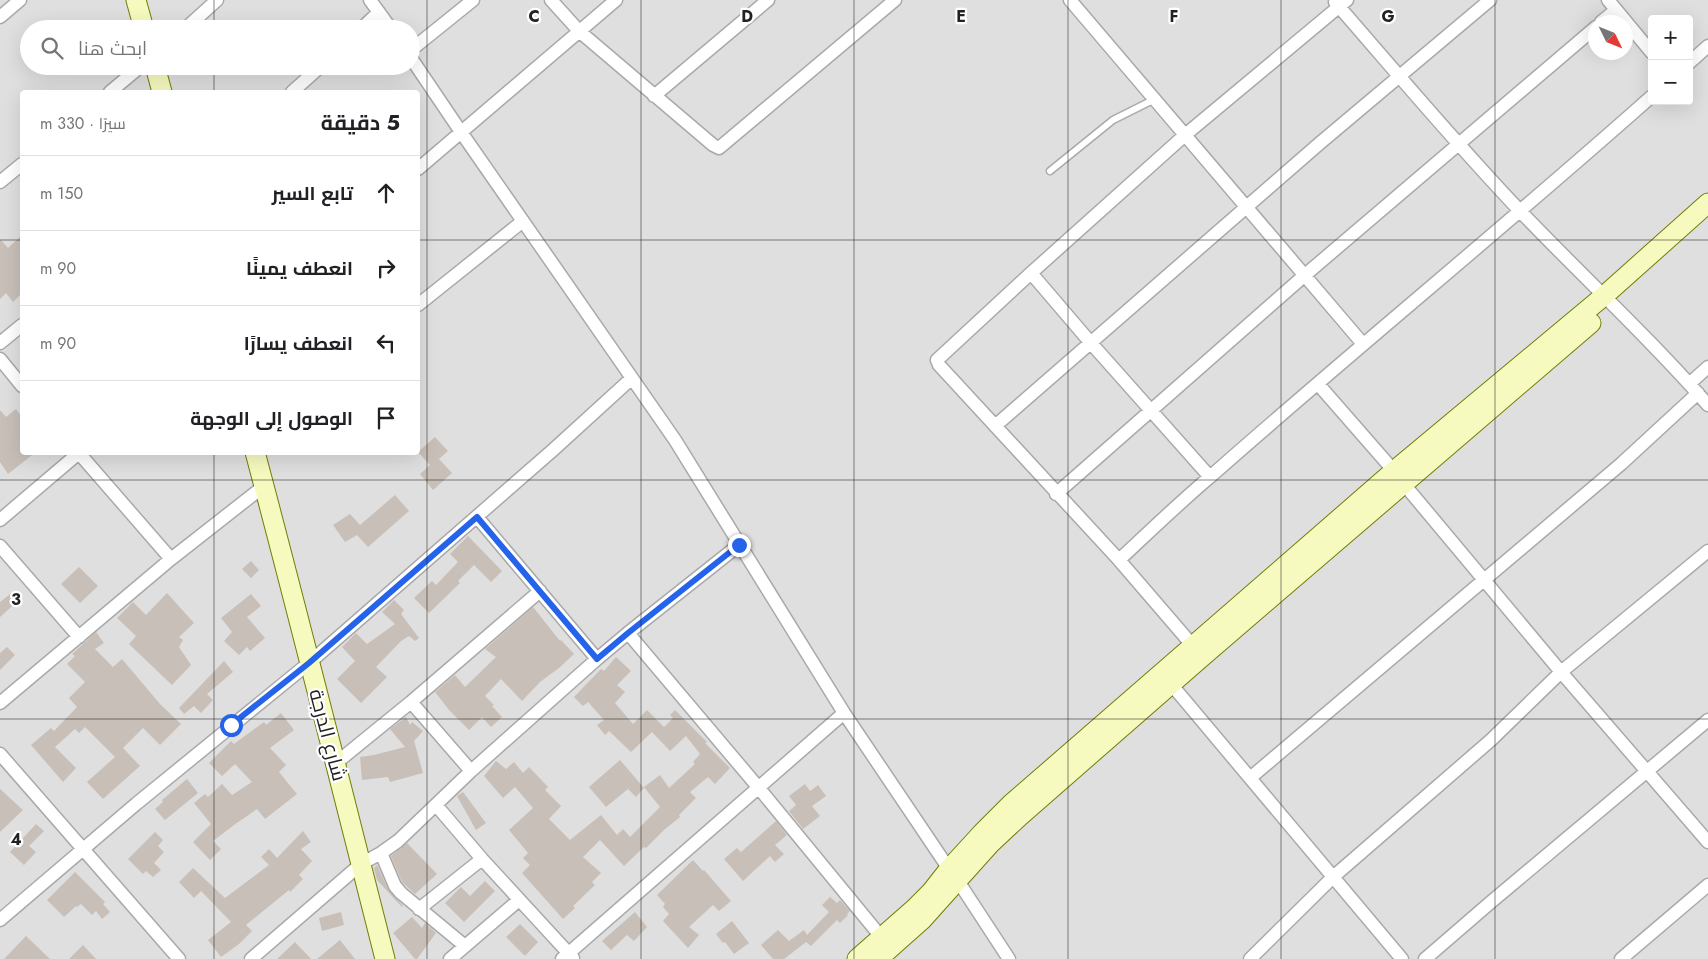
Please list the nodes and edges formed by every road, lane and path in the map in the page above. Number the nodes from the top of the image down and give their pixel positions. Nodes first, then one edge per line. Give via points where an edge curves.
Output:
1 (20, 0) edge
2 (136, 0) edge
3 (217, 0) edge
4 (370, 0) edge
5 (473, 0) edge
6 (551, 0) edge
7 (616, 0) edge
8 (768, 0) edge
9 (895, 0) edge
10 (1070, 0) edge
11 (1490, 0) edge
12 (1340, 2) edge
13 (1612, 5) edge
14 (379, 12) junction
15 (0, 17) edge
16 (142, 20) edge
17 (195, 20) edge
18 (371, 20) edge
19 (385, 20) edge
20 (580, 31) junction
21 (1588, 34) edge
22 (420, 43) edge
23 (1708, 46) edge
24 (1648, 48) edge
25 (1692, 60) edge
26 (420, 71) edge
27 (131, 75) edge
28 (157, 75) edge
29 (310, 75) edge
30 (1398, 77) junction
31 (112, 90) edge
32 (161, 90) edge
33 (294, 90) edge
34 (654, 96) junction
35 (1155, 99) junction
36 (1648, 100) edge
37 (461, 132) junction
38 (1185, 135) junction
39 (1459, 143) junction
40 (20, 166) edge
41 (420, 167) edge
42 (1050, 171) dead end
43 (0, 182) edge
44 (1708, 204) edge
45 (1246, 206) junction
46 (1520, 212) junction
47 (1708, 220) edge
48 (522, 221) junction
49 (1031, 273) junction
50 (1305, 275) junction
51 (1609, 300) junction
52 (420, 303) edge
53 (20, 327) edge
54 (1090, 342) junction
55 (0, 343) edge
56 (1363, 344) junction
57 (0, 359) edge
58 (1708, 367) edge
59 (632, 378) junction
60 (20, 384) edge
61 (1318, 384) junction
62 (1693, 388) junction
63 (1708, 405) edge
64 (1150, 410) junction
65 (994, 426) junction
66 (77, 455) edge
67 (81, 455) edge
68 (256, 455) edge
69 (1210, 477) junction
70 (1398, 477) junction
71 (264, 486) junction
72 (1056, 494) junction
73 (477, 517) junction
74 (0, 520) edge
75 (739, 545) junction
76 (0, 546) edge
77 (1708, 551) edge
78 (171, 559) junction
79 (1119, 560) junction
80 (1485, 579) junction
81 (540, 591) junction
82 (628, 633) junction
83 (79, 637) junction
84 (1193, 646) junction
85 (597, 659) junction
86 (309, 663) junction
87 (1561, 672) junction
88 (1171, 684) junction
89 (411, 702) junction
90 (0, 703) edge
91 (844, 713) junction
92 (1708, 720) edge
93 (0, 754) edge
94 (336, 763) junction
95 (471, 771) junction
96 (1646, 771) junction
97 (1250, 778) junction
98 (758, 787) junction
99 (436, 805) junction
100 (1708, 842) edge
101 (83, 850) junction
102 (381, 853) junction
103 (482, 859) junction
104 (361, 864) junction
105 (953, 875) junction
106 (1333, 878) junction
107 (1708, 885) edge
108 (519, 900) junction
109 (419, 909) junction
110 (0, 920) edge
111 (882, 938) junction
112 (465, 946) junction
113 (568, 957) edge
114 (179, 959) edge
115 (251, 959) edge
116 (385, 959) edge
117 (450, 959) edge
118 (857, 959) edge
119 (878, 959) edge
120 (1009, 959) edge
121 (1250, 959) edge
122 (1402, 959) edge
123 (1425, 959) edge
124 (1621, 959) edge

1 - 15 street
2 - 16 street
3 - 17 street
4 - 14 street
5 - 22 street
6 - 20 street
7 - 20 street
8 - 34 street
9 - 34 street via 719,148
10 - 35 street
11 - 30 street
12 - 30 street
12 - 38 street
13 - 24 street
14 - 18 street
14 - 19 street
20 - 34 street
20 - 37 street
21 - 39 street
23 - 25 street
26 - 37 street
27 - 31 street
28 - 32 street
29 - 33 street
30 - 39 street
30 - 45 street
35 - 38 street
35 - 42 lane via 1113,120
36 - 46 street
37 - 41 street
37 - 48 street
38 - 45 street
38 - 49 street
39 - 46 street
39 - 50 street
40 - 43 street
44 - 51 street
45 - 50 street
45 - 54 street
46 - 51 street
46 - 56 street
47 - 51 street
48 - 52 street
48 - 59 street
49 - 54 street
49 - 65 street via 937,360
50 - 56 street
50 - 64 street
51 - 62 street
51 - 70 street
53 - 55 street
54 - 64 street
54 - 65 street
56 - 61 street
57 - 60 street
58 - 62 street
59 - 73 street
59 - 75 street
61 - 69 street
61 - 70 street
62 - 63 street
62 - 80 street via 1621,464
64 - 69 street
64 - 72 street
65 - 72 street
66 - 74 street
67 - 78 street
68 - 71 street, شارع الدرجة
69 - 79 street
70 - 80 street
70 - 84 street
70 - 88 street
71 - 78 street
71 - 86 street, شارع الدرجة
72 - 79 street
73 - 81 street
73 - 86 street
75 - 82 street
75 - 91 street
76 - 83 street
77 - 87 street
78 - 83 street
79 - 84 street
80 - 87 street
80 - 97 street
81 - 85 street
81 - 89 street
82 - 85 street
82 - 98 street
83 - 90 street
84 - 105 street via 1011,804 982,833
85 - 95 street
86 - 94 street, شارع الدرجة
86 - 101 street
87 - 96 street
87 - 106 street via 1491,740
88 - 97 street
88 - 105 street
89 - 94 street
89 - 95 street
91 - 98 street
91 - 105 street
92 - 96 street
93 - 101 street
94 - 104 street, شارع الدرجة
95 - 99 street
96 - 100 street
96 - 123 street
97 - 106 street
98 - 111 street
98 - 113 street
99 - 102 street
99 - 103 street
101 - 110 street
101 - 114 street
102 - 104 street
102 - 109 street via 395,886
103 - 108 street
103 - 109 street
104 - 115 street
104 - 116 street, شارع الدرجة
105 - 111 street
105 - 119 street via 922,920
105 - 120 street
106 - 121 street
106 - 122 street
107 - 124 street
108 - 112 street
108 - 113 street
109 - 112 street
111 - 118 street
112 - 117 street

